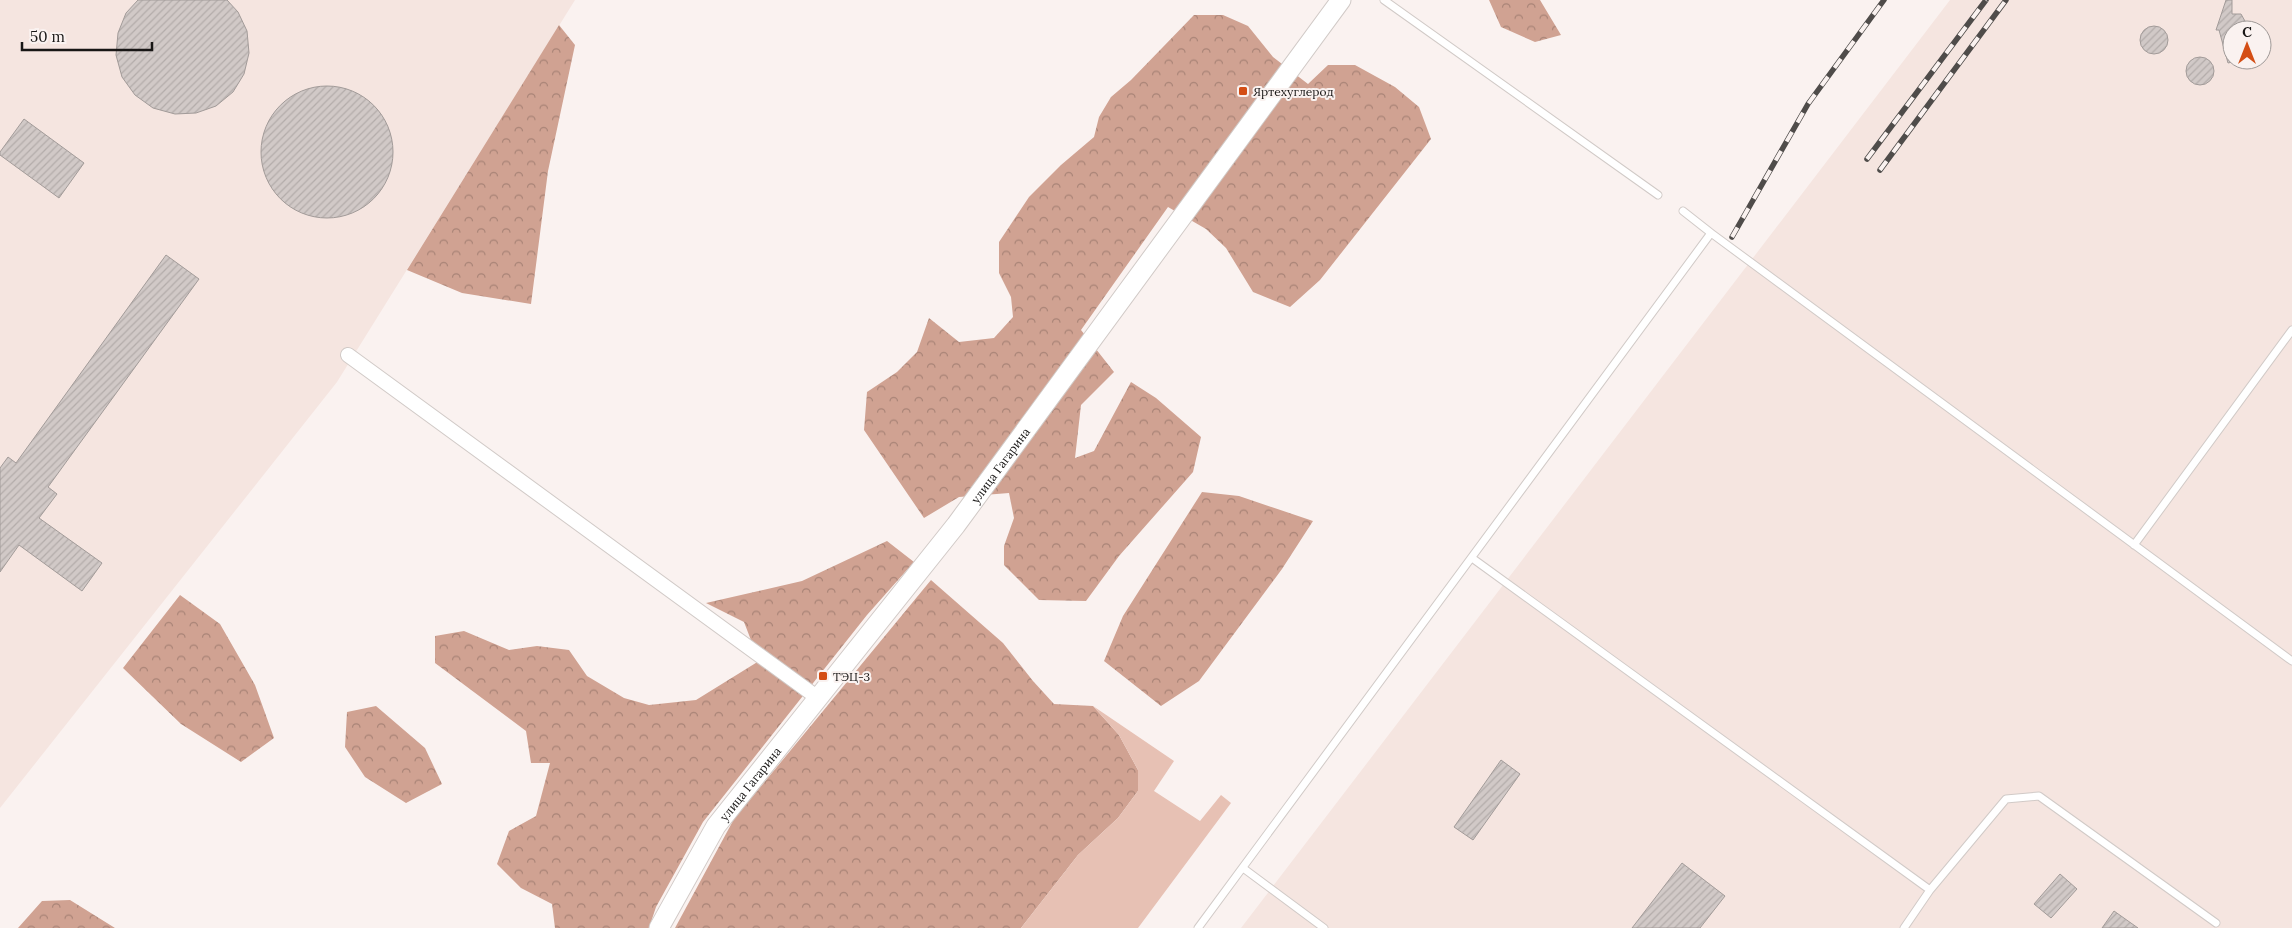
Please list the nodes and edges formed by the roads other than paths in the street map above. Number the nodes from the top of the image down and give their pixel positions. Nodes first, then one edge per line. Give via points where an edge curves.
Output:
1 (1341, 0) edge
2 (1384, 0) edge
3 (1658, 195) dead end
4 (1683, 211) dead end
5 (1712, 233) junction
6 (2292, 330) edge
7 (348, 355) dead end
8 (2134, 545) junction
9 (1472, 558) junction
10 (2292, 661) edge
11 (818, 698) junction
12 (1243, 868) junction
13 (1930, 890) junction
14 (2216, 923) dead end
15 (660, 928) edge
16 (1198, 928) edge
17 (1324, 928) edge
18 (1904, 928) edge

1 - 11 main road, улица Гагарина via 956,525
2 - 3 lane
4 - 5 lane
5 - 8 lane
5 - 9 lane
6 - 8 lane
7 - 11 street
8 - 10 lane
9 - 12 lane
9 - 13 lane
11 - 15 main road, улица Гагарина via 716,826
12 - 16 lane
12 - 17 lane
13 - 14 lane via 2006,799 2038,796
13 - 18 lane

